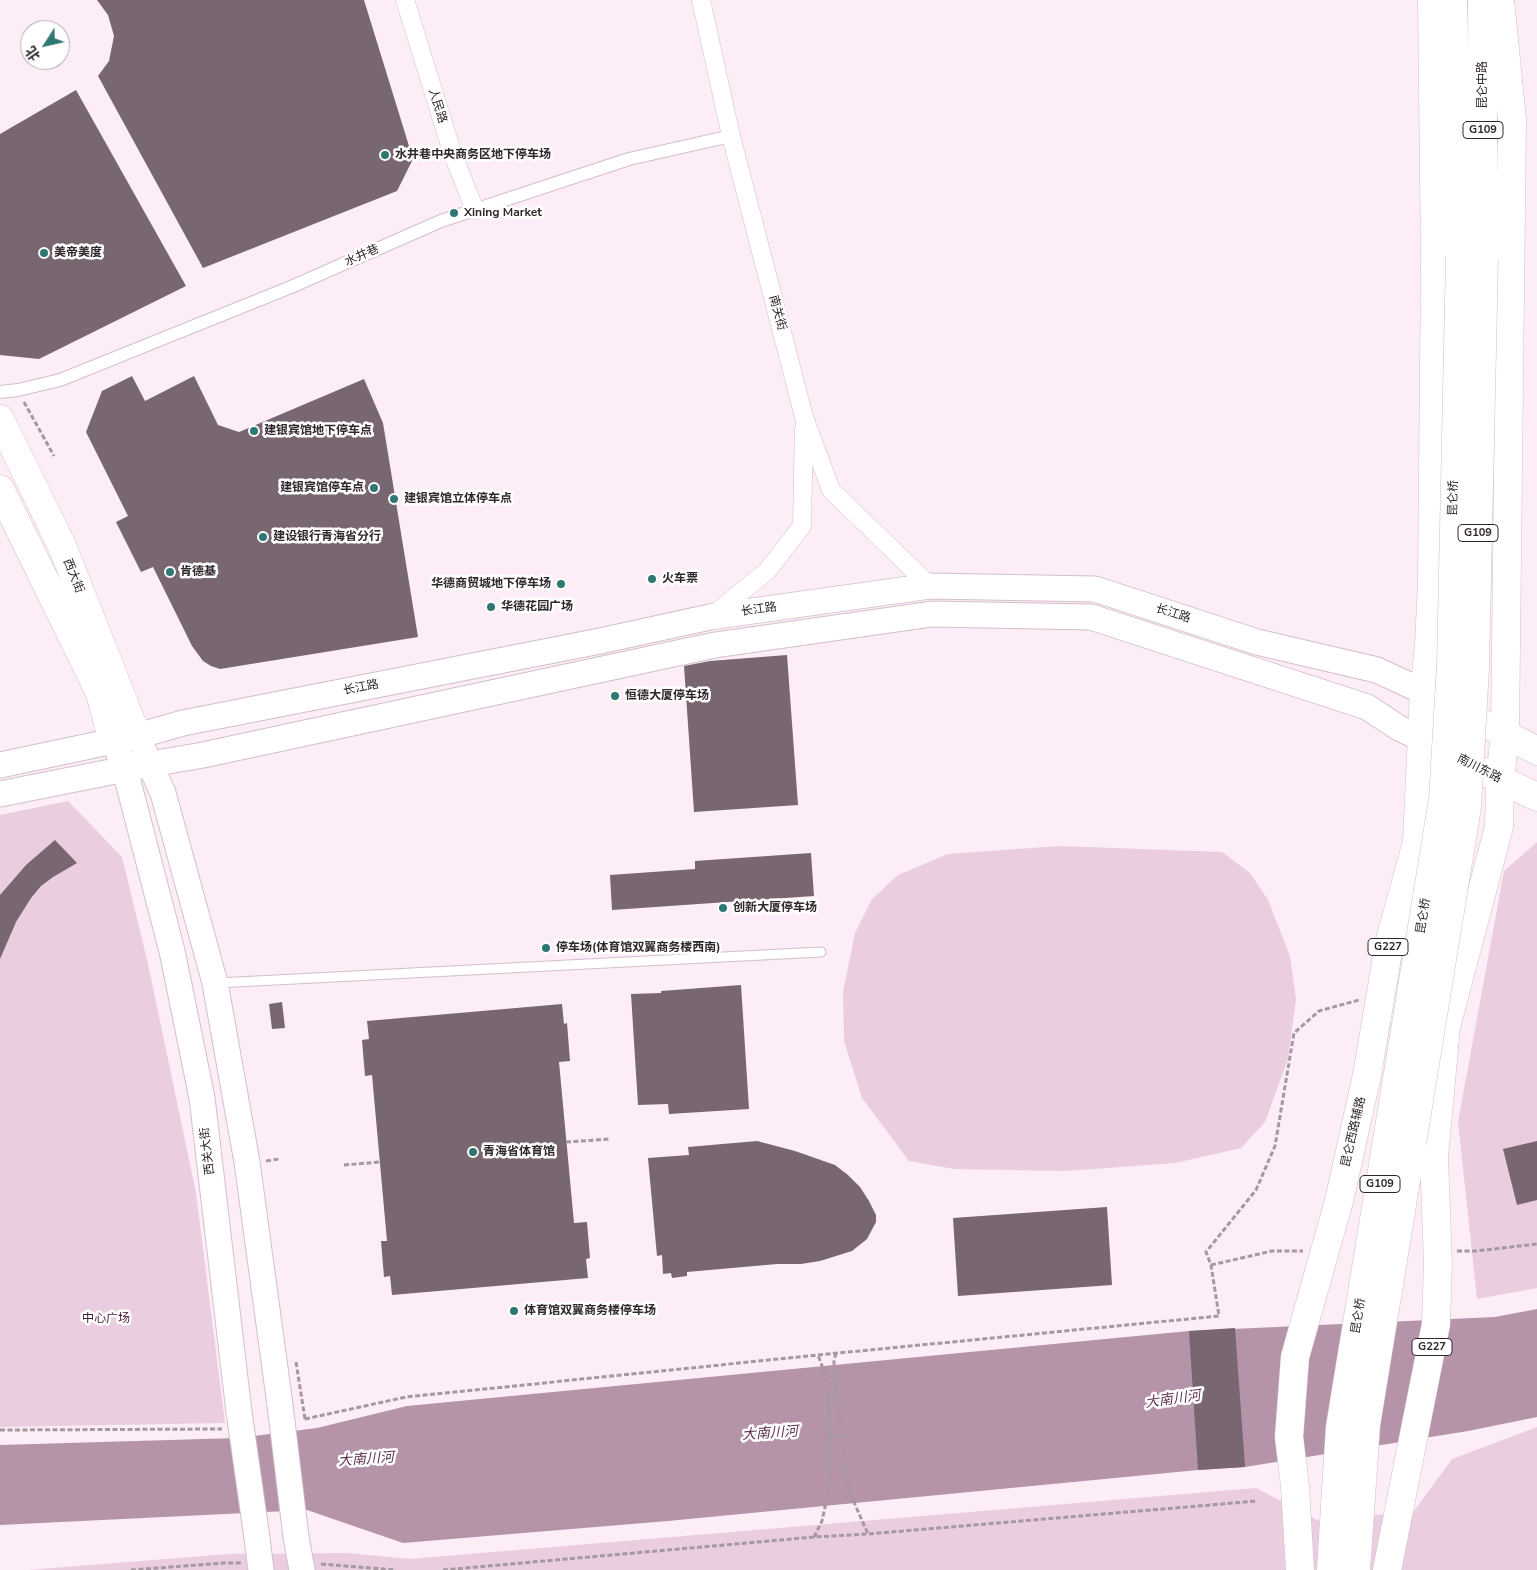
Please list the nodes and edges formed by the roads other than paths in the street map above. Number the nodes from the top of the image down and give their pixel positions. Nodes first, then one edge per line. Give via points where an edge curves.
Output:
1 (405, 0) edge
2 (701, 0) edge
3 (1432, 0) edge
4 (1453, 0) edge
5 (1482, 0) edge
6 (1500, 0) edge
7 (731, 136) junction
8 (474, 210) junction
9 (1472, 258) junction
10 (0, 392) edge
11 (804, 417) junction
12 (0, 419) edge
13 (0, 489) edge
14 (930, 586) junction
15 (710, 617) junction
16 (1424, 692) junction
17 (1505, 733) junction
18 (125, 739) junction
19 (1422, 739) junction
20 (1537, 751) edge
21 (150, 764) junction
22 (0, 765) edge
23 (125, 770) junction
24 (1500, 780) junction
25 (0, 794) edge
26 (1537, 797) edge
27 (821, 952) dead end
28 (215, 983) junction
29 (301, 1566) edge
30 (260, 1567) edge
31 (1300, 1570) edge
32 (1331, 1570) edge
33 (1356, 1570) edge
34 (1387, 1570) edge

1 - 8 street, 人民路 via 452,155
2 - 7 street, 南关街
3 - 16 main road, 昆仑西路辅路 via 1435,270 1432,582
4 - 9 main road, G109
5 - 9 main road, 昆仑中路 / G109
6 - 17 main road via 1512,120
7 - 8 street, 水井巷 via 629,159
7 - 11 street, 南关街
8 - 10 street, 水井巷 via 60,380
9 - 32 main road, 昆仑桥 / G109, bridge via 1443,799 1340,1427
9 - 33 main road, 昆仑桥 / G109, bridge via 1475,668 1467,807 1366,1425
11 - 14 street, 南关街 via 831,490
11 - 15 street via 802,526 767,572
12 - 18 main road, 西大街 via 62,546
13 - 18 main road, 西大街
14 - 15 main road, 长江路
14 - 16 main road, 长江路 via 1095,589 1257,642 1377,670
15 - 18 main road, 长江路 via 183,723
16 - 17 main road, 长江路
16 - 19 main road, 昆仑西路辅路 / G227
17 - 20 main road
17 - 24 main road, G227
18 - 21 main road
18 - 22 main road, 长江路
18 - 23 main road, 西关大街
19 - 21 main road via 1367,707 1091,617 932,614 715,645 203,756
19 - 24 main road, 南川东路
19 - 31 main road, 昆仑西路辅路 / G227, bridge via 1417,842 1390,940 1367,1075 1338,1201 1295,1357 1289,1437
21 - 23 main road
21 - 28 main road via 163,792
23 - 25 main road
23 - 30 main road, 西关大街, bridge via 172,951 202,1098
24 - 26 main road, 南川东路
24 - 34 main road, G227, bridge via 1499,827 1446,1027 1434,1157 1438,1263 1436,1324
27 - 28 lane
28 - 29 main road, bridge via 247,1162

